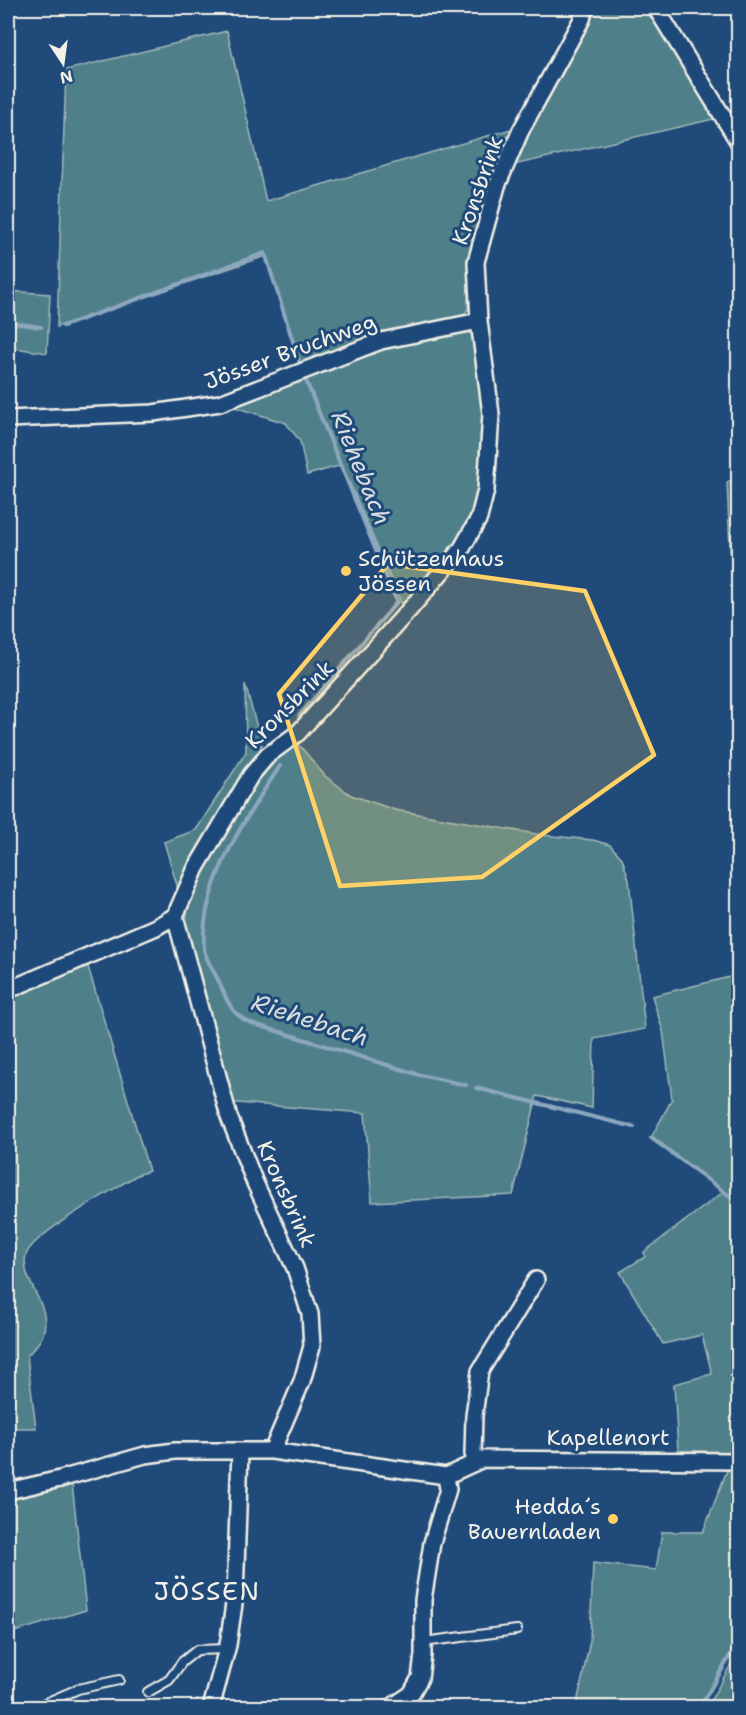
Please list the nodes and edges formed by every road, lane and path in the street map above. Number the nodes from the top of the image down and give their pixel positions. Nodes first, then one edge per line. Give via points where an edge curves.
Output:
1 (585, 8) edge
2 (656, 8) edge
3 (738, 141) edge
4 (479, 321) junction
5 (8, 420) edge
6 (175, 916) junction
7 (8, 990) edge
8 (536, 1280) dead end
9 (240, 1451) junction
10 (272, 1451) junction
11 (477, 1461) junction
12 (738, 1461) edge
13 (446, 1476) junction
14 (8, 1491) edge
15 (517, 1630) dead end
16 (423, 1642) junction
17 (227, 1649) junction
18 (119, 1680) dead end
19 (148, 1692) dead end
20 (34, 1707) edge
21 (211, 1707) edge
22 (390, 1707) edge

1 - 4 street, Kronsbrink via 497,186 476,262
2 - 3 street
4 - 5 street, Jösser Bruchweg via 381,341 220,403 153,413
4 - 6 street, Kronsbrink via 491,414 486,489 479,518 462,548 410,609 298,733 268,755 251,775 196,868
6 - 7 street
6 - 10 street, Kronsbrink via 229,1117 255,1183 296,1268 309,1314 312,1346 302,1381
8 - 11 street via 480,1371 474,1416 473,1454
9 - 10 street
9 - 14 street via 145,1455
9 - 17 street via 235,1597
10 - 13 street
11 - 12 street, Kapellenort
11 - 13 street, Kapellenort
13 - 16 street via 448,1490 432,1543 423,1600
15 - 16 lane
16 - 22 street via 420,1678 411,1694
17 - 19 lane via 198,1650 182,1662 169,1680
17 - 21 street
18 - 20 lane via 78,1689

